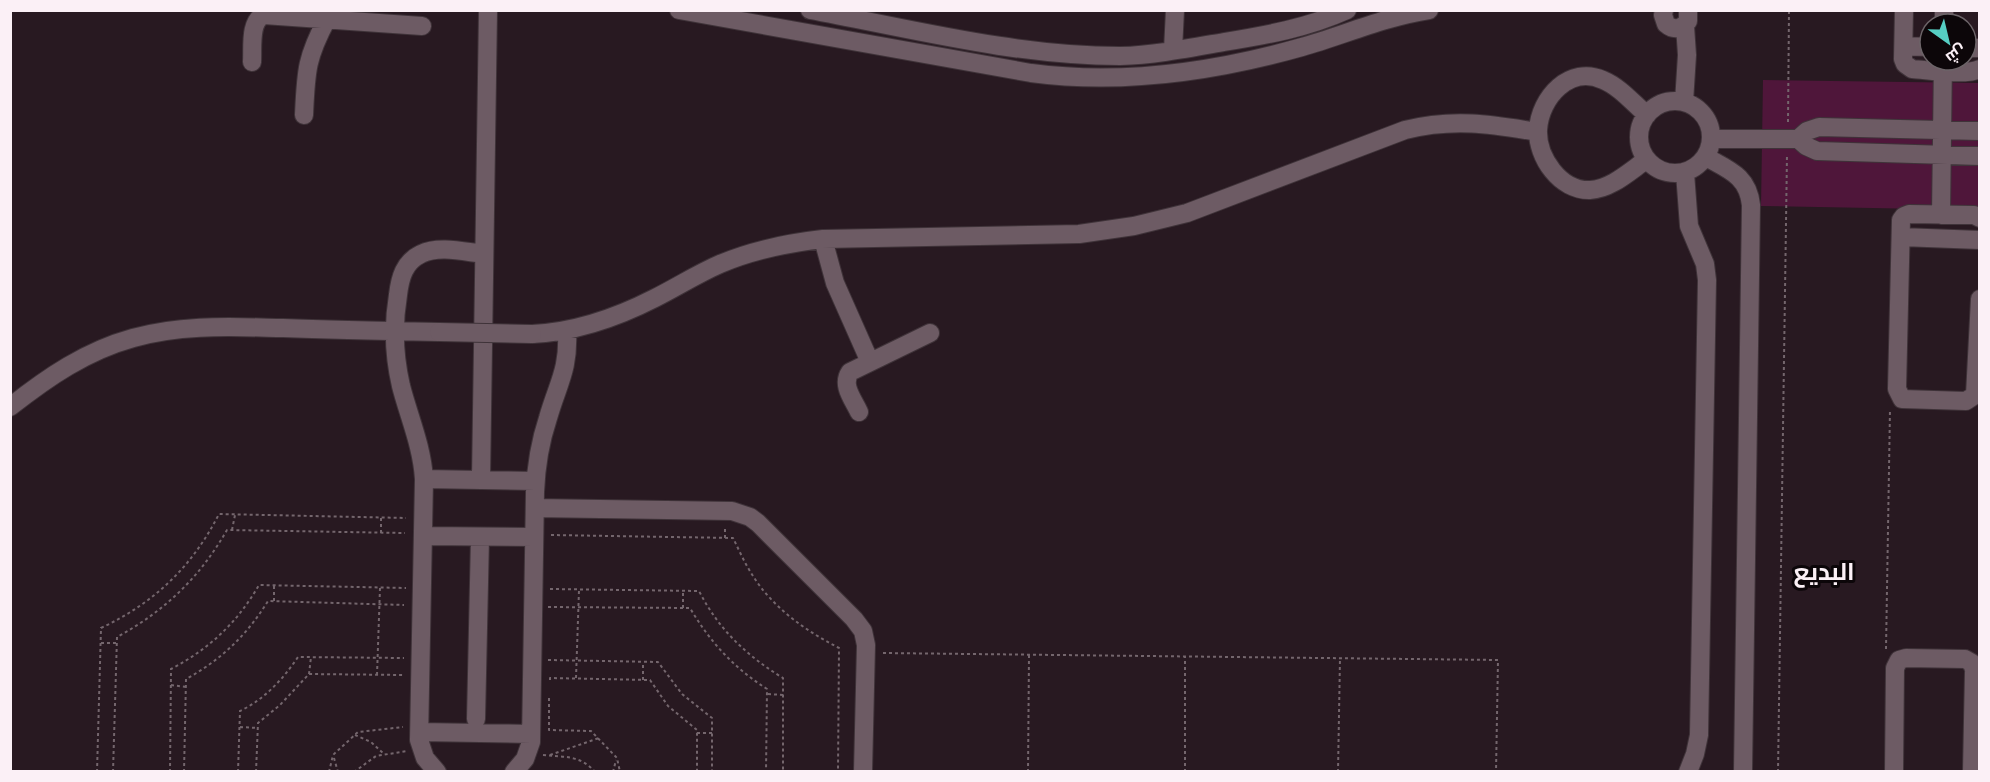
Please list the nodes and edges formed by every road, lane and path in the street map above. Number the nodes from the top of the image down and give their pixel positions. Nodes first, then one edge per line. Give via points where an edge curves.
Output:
1 (488, 10) edge
2 (679, 10) edge
3 (1175, 10) edge
4 (1347, 10) edge
5 (1428, 10) edge
6 (1665, 10) edge
7 (1789, 10) edge
8 (1904, 10) edge
9 (813, 11) edge
10 (856, 15) edge
11 (390, 17) edge
12 (1686, 18) edge
13 (327, 19) junction
14 (422, 26) dead end
15 (1225, 42) junction
16 (1904, 46) junction
17 (1918, 47) edge
18 (1173, 50) junction
19 (1133, 55) junction
20 (252, 62) dead end
21 (1227, 64) junction
22 (1918, 67) edge
23 (1943, 72) edge
24 (1134, 77) junction
25 (1684, 102) junction
26 (1647, 115) junction
27 (304, 116) dead end
28 (1942, 130) junction
29 (1980, 131) edge
30 (1538, 132) junction
31 (1712, 139) junction
32 (1793, 139) junction
33 (1942, 154) junction
34 (1980, 156) edge
35 (1706, 157) junction
36 (1646, 160) junction
37 (1685, 172) junction
38 (1941, 214) junction
39 (1980, 218) edge
40 (1901, 237) junction
41 (823, 239) junction
42 (1980, 240) edge
43 (484, 254) junction
44 (1980, 299) edge
45 (567, 331) junction
46 (394, 332) junction
47 (930, 333) dead end
48 (870, 362) junction
49 (1899, 396) junction
50 (10, 407) edge
51 (859, 412) dead end
52 (424, 479) junction
53 (481, 480) junction
54 (536, 481) junction
55 (535, 508) junction
56 (235, 514) junction
57 (381, 518) junction
58 (419, 529) junction
59 (232, 530) junction
60 (381, 533) junction
61 (534, 536) junction
62 (480, 537) junction
63 (274, 585) junction
64 (380, 588) junction
65 (408, 588) dead end
66 (550, 589) dead end
67 (579, 590) junction
68 (683, 591) junction
69 (274, 601) junction
70 (379, 604) junction
71 (408, 606) dead end
72 (533, 607) junction
73 (578, 607) junction
74 (683, 608) junction
75 (100, 643) junction
76 (117, 643) junction
77 (874, 652) dead end
78 (1029, 655) junction
79 (311, 657) junction
80 (1185, 657) junction
81 (378, 658) junction
82 (406, 658) dead end
83 (1340, 658) junction
84 (548, 660) dead end
85 (577, 661) junction
86 (643, 662) junction
87 (1896, 663) junction
88 (309, 674) junction
89 (377, 675) junction
90 (407, 675) dead end
91 (576, 678) junction
92 (643, 680) junction
93 (170, 685) junction
94 (186, 687) junction
95 (767, 694) junction
96 (783, 695) junction
97 (404, 718) dead end
98 (476, 719) dead end
99 (240, 728) junction
100 (258, 728) junction
101 (420, 732) junction
102 (696, 733) junction
103 (712, 733) junction
104 (531, 734) junction
105 (355, 735) junction
106 (599, 738) junction
107 (410, 751) dead end
108 (384, 754) junction
109 (333, 755) junction
110 (541, 755) dead end
111 (548, 756) junction
112 (617, 758) junction
113 (97, 771) edge
114 (113, 771) edge
115 (170, 771) edge
116 (184, 771) edge
117 (238, 771) edge
118 (256, 771) edge
119 (329, 771) edge
120 (338, 771) edge
121 (354, 771) edge
122 (437, 771) edge
123 (514, 771) edge
124 (595, 771) edge
125 (613, 771) edge
126 (620, 771) edge
127 (697, 771) edge
128 (712, 771) edge
129 (766, 771) edge
130 (783, 771) edge
131 (838, 771) edge
132 (863, 771) edge
133 (1028, 771) edge
134 (1185, 771) edge
135 (1338, 771) edge
136 (1496, 771) edge
137 (1688, 771) edge
138 (1743, 771) edge
139 (1778, 771) edge
140 (1894, 771) edge
141 (1972, 771) edge

1 - 43 lane
2 - 24 lane via 1031,73
3 - 18 lane
4 - 15 lane via 1290,31
5 - 21 lane via 1300,48
6 - 12 lane via 1664,20 1670,27 1680,28
7 - 32 path
8 - 16 lane
9 - 10 lane
10 - 19 lane via 1034,50
11 - 13 lane
11 - 14 lane
12 - 25 lane
13 - 20 lane via 259,17 255,23
13 - 27 lane via 307,65
15 - 18 lane
15 - 21 lane
16 - 17 lane
16 - 22 lane via 1903,59 1908,67
18 - 19 lane
19 - 24 lane via 1130,66
21 - 24 lane
23 - 28 lane
25 - 26 lane via 1660,105
25 - 31 lane via 1704,115
26 - 30 lane via 1603,80 1574,77 1561,83 1546,100
26 - 36 lane via 1639,137
28 - 29 lane
28 - 32 lane via 1819,127
28 - 33 lane
30 - 36 lane via 1549,165 1558,178 1573,187 1605,187
30 - 41 lane via 1472,122 1413,128 1187,213 1134,226 1079,234
31 - 32 lane
31 - 35 lane
32 - 33 lane via 1817,151
32 - 139 path
33 - 34 lane
33 - 38 lane
35 - 37 lane
35 - 138 lane via 1743,182 1751,205
36 - 37 lane via 1668,173
37 - 137 lane via 1689,226 1705,264 1707,280 1699,735
38 - 39 lane
38 - 40 lane via 1904,216
40 - 42 lane
40 - 49 lane
41 - 45 lane via 771,247 722,263 637,307
41 - 48 lane via 835,283
43 - 46 lane via 439,250 414,258 400,279
43 - 53 lane
44 - 49 lane via 1975,395 1966,401 1906,400
45 - 46 lane, bridge
45 - 54 lane via 566,367 543,434
46 - 50 lane via 227,327 156,333 89,354 47,378
46 - 52 lane via 398,371
47 - 48 lane
48 - 51 lane via 846,378
49 - 87 path via 1888,414 1885,644
52 - 53 lane
52 - 58 lane
53 - 54 lane
54 - 55 lane
55 - 61 lane
55 - 132 lane via 732,511 758,523 863,631
56 - 57 path
56 - 59 path
56 - 75 path via 219,514 200,549 174,580 140,608 101,628
57 - 58 path
57 - 60 path
58 - 60 path
58 - 62 lane
58 - 101 lane
59 - 60 path
59 - 76 path via 227,530 182,591 117,637
61 - 62 lane
61 - 72 lane
61 - 131 path via 733,538 753,576 780,608 839,648
62 - 98 lane
63 - 64 path
63 - 69 path
63 - 93 path via 259,585 219,637 171,669
64 - 65 path
64 - 70 path
66 - 67 path
67 - 68 path
67 - 73 path
68 - 74 path
68 - 96 path via 699,591 714,619 735,643 783,678
69 - 70 path
69 - 94 path via 268,601 228,651 186,679
70 - 71 path
70 - 81 path
72 - 73 path
72 - 104 lane
73 - 74 path
73 - 85 path
74 - 95 path via 690,608 719,649 767,689
75 - 76 path
75 - 113 path
76 - 114 path
77 - 78 path
78 - 80 path
78 - 133 path
79 - 81 path
79 - 88 path
79 - 99 path via 298,657 276,685 240,711
80 - 83 path
80 - 134 path
81 - 82 path
81 - 89 path
83 - 135 path
83 - 136 path via 1498,660
84 - 85 path
85 - 86 path
85 - 91 path
86 - 92 path
86 - 103 path via 658,662 682,694 712,718
87 - 140 lane
87 - 141 lane via 1906,658 1965,659 1972,663
88 - 89 path
88 - 100 path via 258,723
89 - 90 path
91 - 92 path
91 - 106 path via 550,678 549,730 591,731
92 - 102 path via 650,680 668,706
93 - 94 path
93 - 115 path
94 - 116 path
95 - 96 path
95 - 129 path
96 - 130 path
97 - 105 path via 403,729
99 - 100 path
99 - 117 path
100 - 118 path
101 - 104 lane
101 - 122 lane via 421,749
102 - 103 path
102 - 127 path
103 - 128 path
104 - 123 lane via 529,751
105 - 108 path
105 - 109 path
106 - 111 path
106 - 112 path
107 - 108 path
108 - 121 path
109 - 119 path
109 - 120 path
110 - 111 path
111 - 124 path via 580,759
112 - 125 path
112 - 126 path

